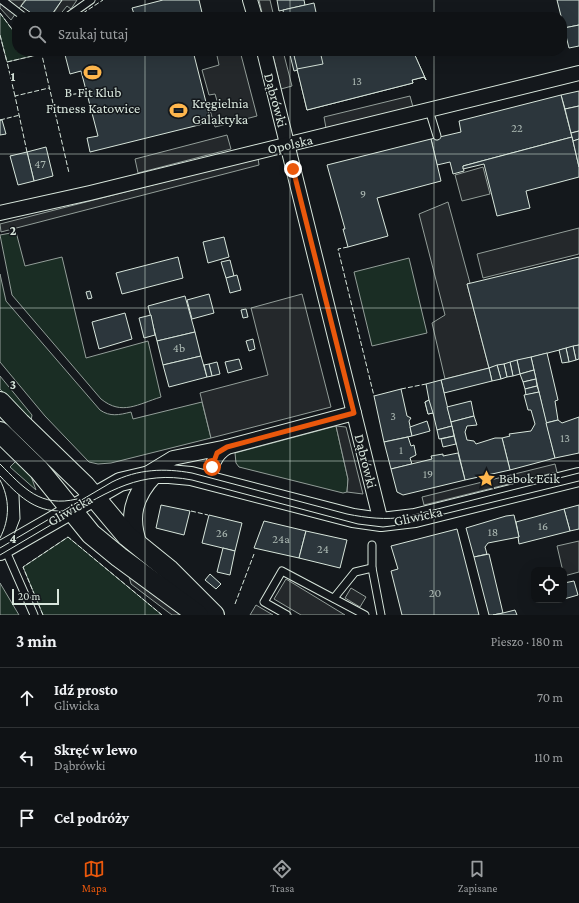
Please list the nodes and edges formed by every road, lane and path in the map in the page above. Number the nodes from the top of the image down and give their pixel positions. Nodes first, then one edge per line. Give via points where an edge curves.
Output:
1 (2, 0) edge
2 (91, 0) edge
3 (250, 0) edge
4 (18, 12) edge
5 (74, 12) edge
6 (254, 12) edge
7 (265, 56) edge
8 (579, 73) edge
9 (429, 110) junction
10 (436, 136) dead end
11 (288, 145) junction
12 (0, 213) edge
13 (0, 402) edge
14 (354, 413) junction
15 (0, 432) edge
16 (227, 447) junction
17 (149, 475) junction
18 (579, 477) edge
19 (210, 481) junction
20 (94, 496) junction
21 (71, 510) junction
22 (381, 522) junction
23 (138, 545) junction
24 (372, 545) dead end
25 (3, 550) edge
26 (372, 568) junction
27 (334, 598) junction
28 (34, 615) edge
29 (198, 615) edge
30 (214, 615) edge
31 (286, 615) edge
32 (365, 615) edge
33 (381, 615) edge

1 - 4 lane
2 - 5 lane
3 - 6 street
7 - 11 street, Dąbrówki
8 - 9 street, Opolska
9 - 10 lane
9 - 11 street, Opolska
11 - 12 street, Opolska
11 - 14 street, Dąbrówki
13 - 20 main road
14 - 16 street, Gliwicka
14 - 22 street, Dąbrówki
15 - 21 main road via 39,470
16 - 17 street, Gliwicka via 173,458
16 - 19 street via 217,453
17 - 19 street, Gliwicka via 169,474
17 - 20 street, Gliwicka via 120,482
17 - 23 street, Gliwicka via 133,510 132,530
18 - 22 street, Gliwicka via 415,518
19 - 22 street, Gliwicka via 353,518
20 - 21 street, Gliwicka
20 - 23 main road via 119,527
21 - 25 street, Gliwicka
21 - 29 main road via 91,534 118,557
23 - 30 main road via 169,570
24 - 26 lane
25 - 28 lane
26 - 27 lane via 354,572
26 - 33 lane
27 - 31 lane via 282,571 264,602
27 - 32 lane

